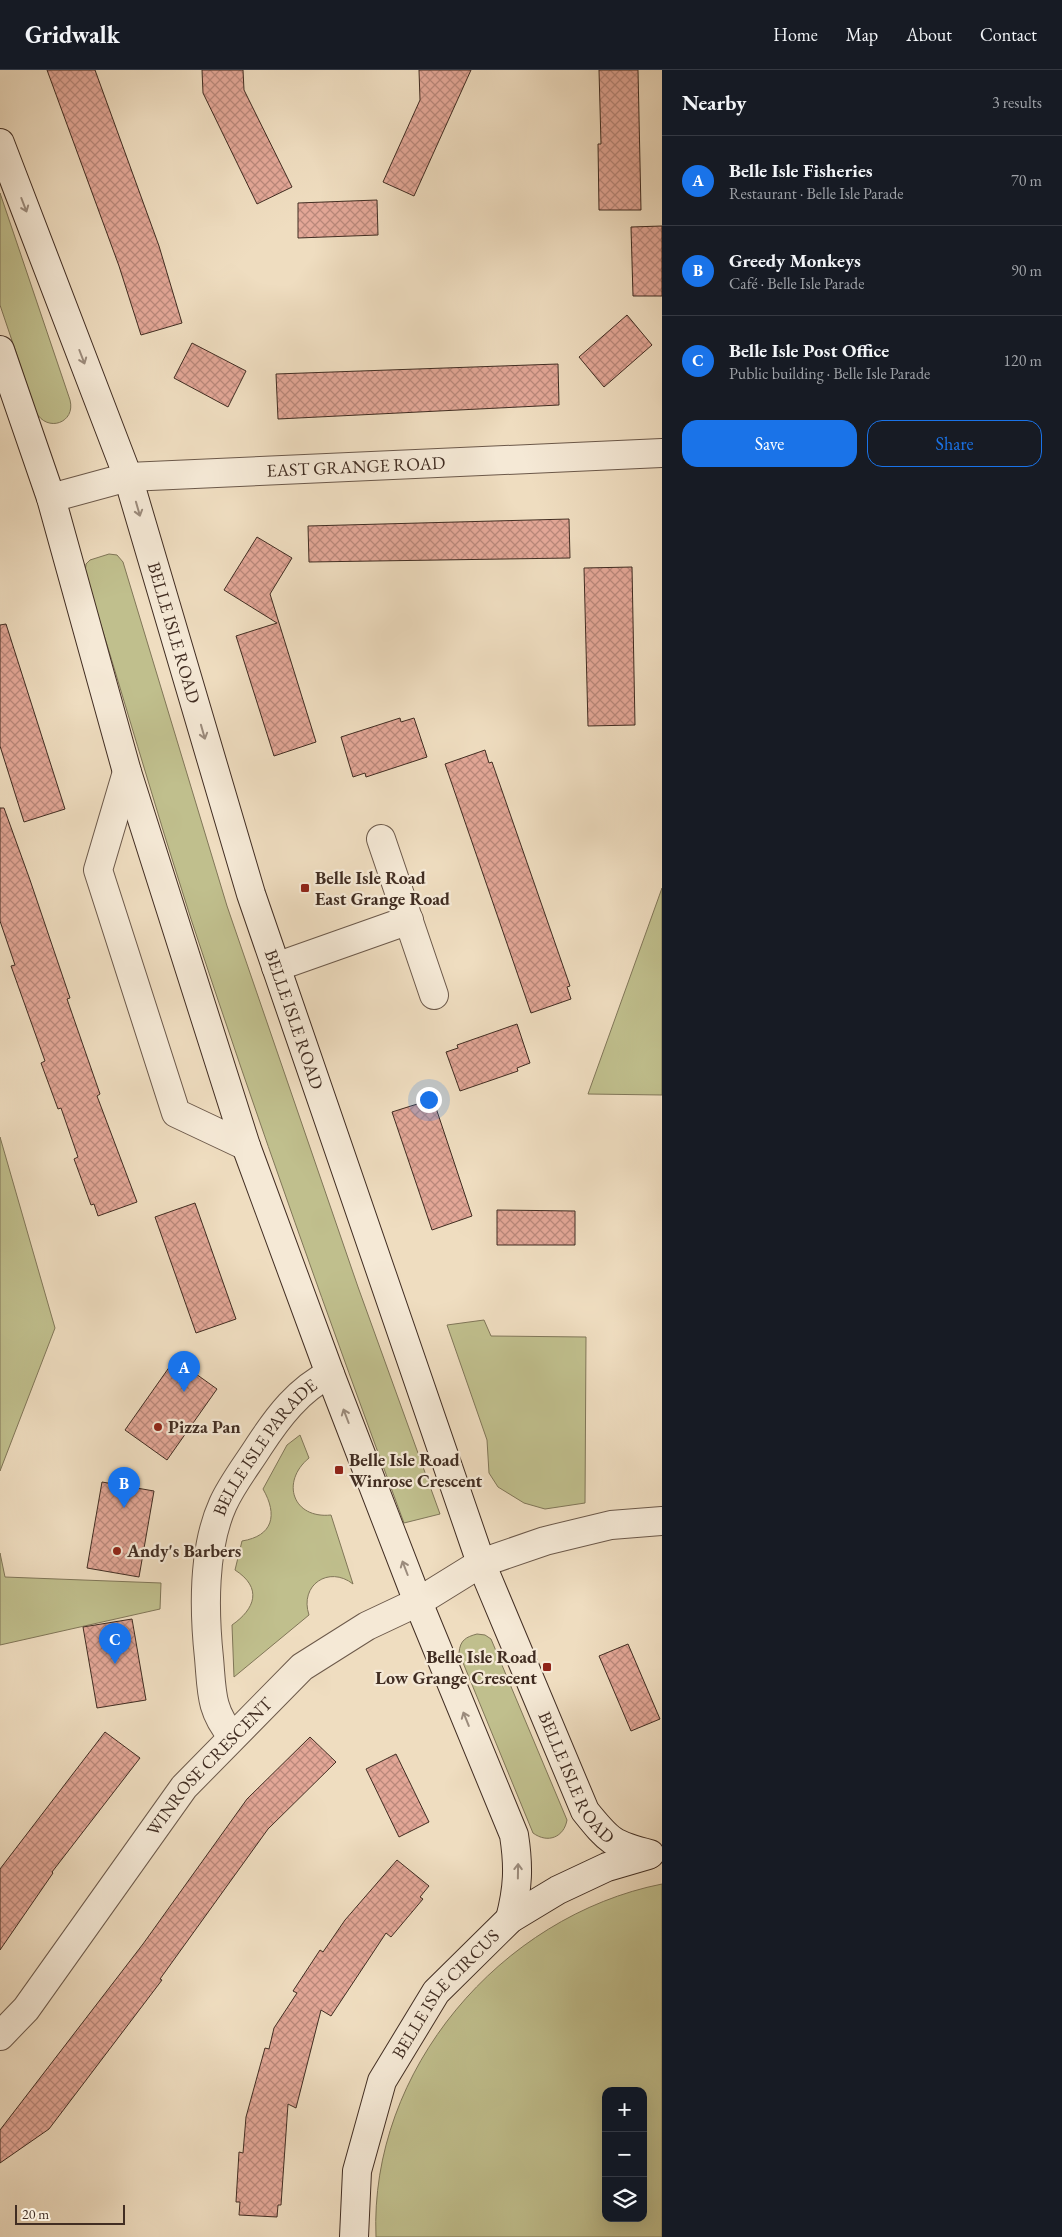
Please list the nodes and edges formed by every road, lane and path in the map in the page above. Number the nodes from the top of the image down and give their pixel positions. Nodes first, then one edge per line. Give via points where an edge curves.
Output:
1 (0, 143) edge
2 (0, 350) edge
3 (662, 453) edge
4 (128, 477) junction
5 (51, 498) junction
6 (127, 772) junction
7 (381, 838) dead end
8 (409, 920) junction
9 (276, 967) junction
10 (434, 994) dead end
11 (246, 1146) junction
12 (330, 1374) junction
13 (662, 1521) edge
14 (482, 1564) junction
15 (418, 1602) junction
16 (232, 1736) junction
17 (656, 1853) edge
18 (510, 1919) junction
19 (0, 2036) edge
20 (354, 2237) edge

1 -> 4 street, BELLE ISLE ROAD
2 - 5 street
3 - 4 street, EAST GRANGE ROAD
4 - 5 street, EAST GRANGE ROAD
4 -> 9 street, BELLE ISLE ROAD via 248,884
5 - 6 street
6 - 11 street
6 - 11 street via 98,870 176,1113
7 - 8 street
8 - 9 street
8 - 10 street
9 - 14 street, BELLE ISLE ROAD
11 - 12 street
15 -> 12 street
12 - 16 street, BELLE ISLE PARADE via 296,1397 268,1433 222,1504 209,1553 206,1595 212,1700 218,1720
13 - 14 street, WINROSE CRESCENT via 611,1525 544,1541
14 - 15 street, WINROSE CRESCENT
14 - 17 street, BELLE ISLE ROAD via 585,1811 603,1834 622,1847
15 - 16 street, WINROSE CRESCENT via 367,1626 302,1667
18 -> 15 street via 517,1893 519,1865 514,1835
16 - 19 street, WINROSE CRESCENT via 184,1787 26,2009
17 - 18 street, BELLE ISLE CIRCUS via 607,1866
18 - 20 street, BELLE ISLE CIRCUS via 436,1992 382,2081 356,2172

